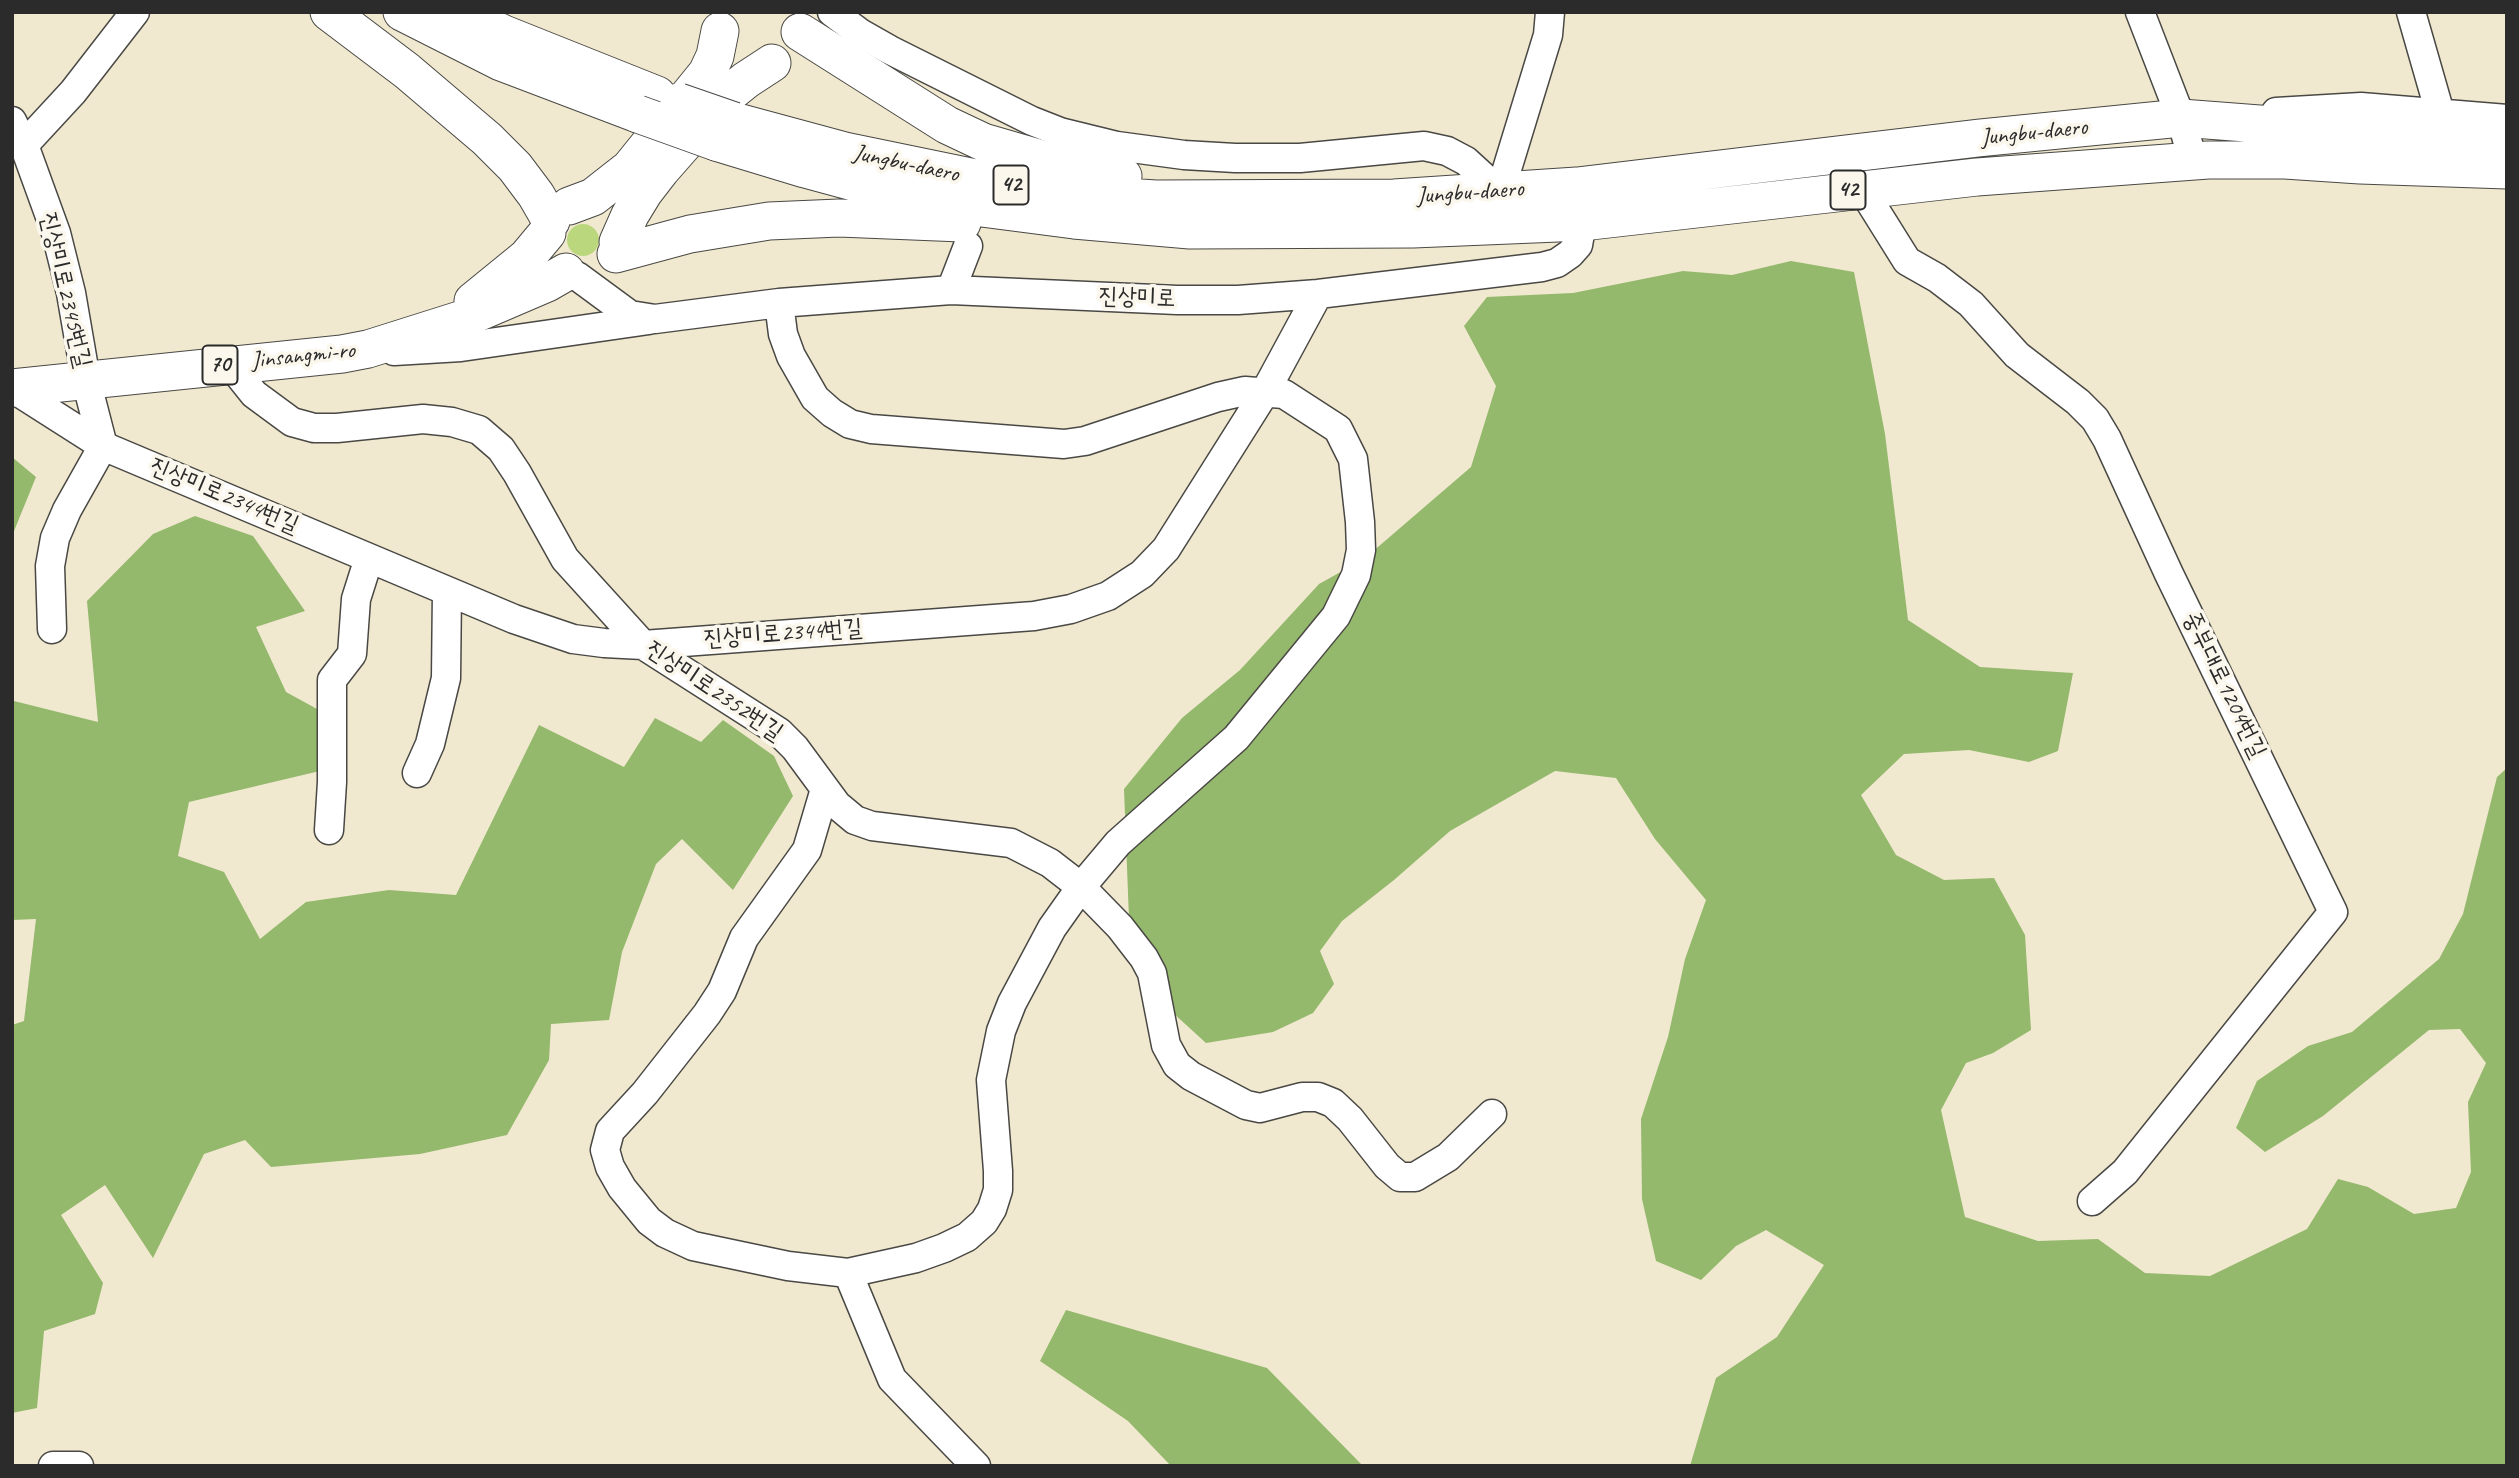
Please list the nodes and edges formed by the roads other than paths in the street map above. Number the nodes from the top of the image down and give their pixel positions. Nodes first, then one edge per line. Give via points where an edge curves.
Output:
1 (135, 12) edge
2 (329, 12) edge
3 (402, 12) edge
4 (458, 12) edge
5 (1550, 12) edge
6 (2140, 12) edge
7 (2411, 12) edge
8 (808, 18) edge
9 (720, 22) edge
10 (772, 63) junction
11 (647, 104) junction
12 (2440, 113) junction
13 (2181, 118) junction
14 (2507, 119) edge
15 (725, 131) junction
16 (19, 144) edge
17 (2193, 161) junction
18 (2503, 164) edge
19 (1577, 187) junction
20 (1862, 189) junction
21 (1500, 192) junction
22 (1294, 199) junction
23 (556, 220) junction
24 (1582, 222) junction
25 (1190, 230) junction
26 (968, 246) dead end
27 (597, 262) junction
28 (951, 290) junction
29 (1318, 294) junction
30 (779, 303) junction
31 (643, 317) junction
32 (425, 331) junction
33 (342, 354) junction
34 (230, 364) junction
35 (86, 380) junction
36 (12, 388) edge
37 (1265, 392) junction
38 (103, 446) junction
39 (369, 558) junction
40 (447, 591) junction
41 (52, 629) dead end
42 (643, 645) junction
43 (417, 774) dead end
44 (825, 789) junction
45 (329, 830) dead end
46 (1081, 887) junction
47 (1492, 1114) dead end
48 (2092, 1201) dead end
49 (848, 1273) junction
50 (53, 1466) edge
51 (79, 1466) edge
52 (976, 1466) edge

1 - 16 street via 73,92
2 - 23 main road via 487,139
3 - 11 main road, 42 via 501,62
4 - 11 main road, 42
5 - 21 street via 1548,35
6 - 13 street
7 - 12 street
8 - 10 main road via 794,48
8 - 21 street via 860,33 1028,129 1184,155 1300,158 1424,146 1466,161
8 - 22 main road via 947,125 983,142 1062,165 1127,177
9 - 10 main road via 725,44 734,55 759,65
9 - 23 main road via 715,56 707,73 630,168
10 - 27 main road via 726,96 644,192
11 - 15 main road, 42, bridge
12 - 13 street via 2361,107
12 - 14 street
13 - 17 street
13 - 18 main road, Jungbu-daero / 42
13 - 19 main road, Jungbu-daero / 42
15 - 22 main road, Jungbu-daero / 42 via 1079,194
15 - 25 main road, Jungbu-daero / 42 via 805,169 875,188 1073,220
16 - 35 street, 진상미로2345번길 via 56,233
17 - 18 main road, Jungbu-daero / 42
17 - 20 main road, Jungbu-daero / 42
19 - 21 main road, Jungbu-daero / 42
19 - 24 street, 진상미로
20 - 24 main road, Jungbu-daero / 42
20 - 48 street, 중부대로1204번길 via 1907,261 1971,304 2017,355 2095,419 2333,912 2125,1172
21 - 22 main road, Jungbu-daero / 42
23 - 27 main road via 547,244 557,265
23 - 27 main road via 581,204 593,205 612,219 617,230
23 - 32 main road via 527,257 456,313
24 - 25 main road, Jungbu-daero / 42 via 1413,229
24 - 29 street, 진상미로 via 1578,245 1570,254 1542,267
25 - 27 main road via 839,218 769,221 730,226
26 - 28 street
27 - 31 street
27 - 32 main road
28 - 29 street, 진상미로 via 1177,300
28 - 30 street, 진상미로
29 - 37 street, 진상미로2344번길
30 - 31 street, 진상미로
30 - 37 street via 791,356 815,398 850,424 872,429 1064,444 1218,397
31 - 33 street, 진상미로 via 461,346
32 - 33 main road, Jinsangmi-ro / 70
33 - 34 main road, Jinsangmi-ro / 70
34 - 35 main road, Jinsangmi-ro / 70
34 - 42 street, 진상미로2352번길 via 254,394 292,422 314,428 423,419 479,430 512,465 565,559
35 - 36 main road, Jinsangmi-ro / 70
35 - 38 street, 진상미로2345번길
36 - 38 street, 진상미로2344번길
37 - 42 street, 진상미로2344번길 via 1166,549 1142,574 1108,596 1034,616
37 - 46 street via 1284,394 1301,403 1338,429 1346,442 1353,459 1360,522 1356,575 1336,616 1236,738 1118,843
38 - 39 street, 진상미로2344번길
38 - 41 street via 55,538 50,566
39 - 40 street, 진상미로2344번길
39 - 45 street via 356,599 352,654 332,680
40 - 42 street, 진상미로2344번길 via 573,639
40 - 43 street via 446,678 430,744
42 - 44 street, 진상미로2352번길 via 779,732
44 - 46 street, 진상미로2352번길 via 855,820 1011,844 1050,863
44 - 49 street via 807,850 744,938 722,991 645,1093 610,1131 605,1150 622,1188 665,1233 693,1246
46 - 47 street, 진상미로2352번길 via 1144,958 1152,972 1166,1045 1177,1065 1191,1076 1260,1108 1302,1097 1333,1103 1400,1177 1415,1177 1448,1157
46 - 49 street via 1052,928 1001,1031 990,1080 998,1171 992,1209 967,1237 944,1248
49 - 52 street via 892,1379
50 - 51 street

